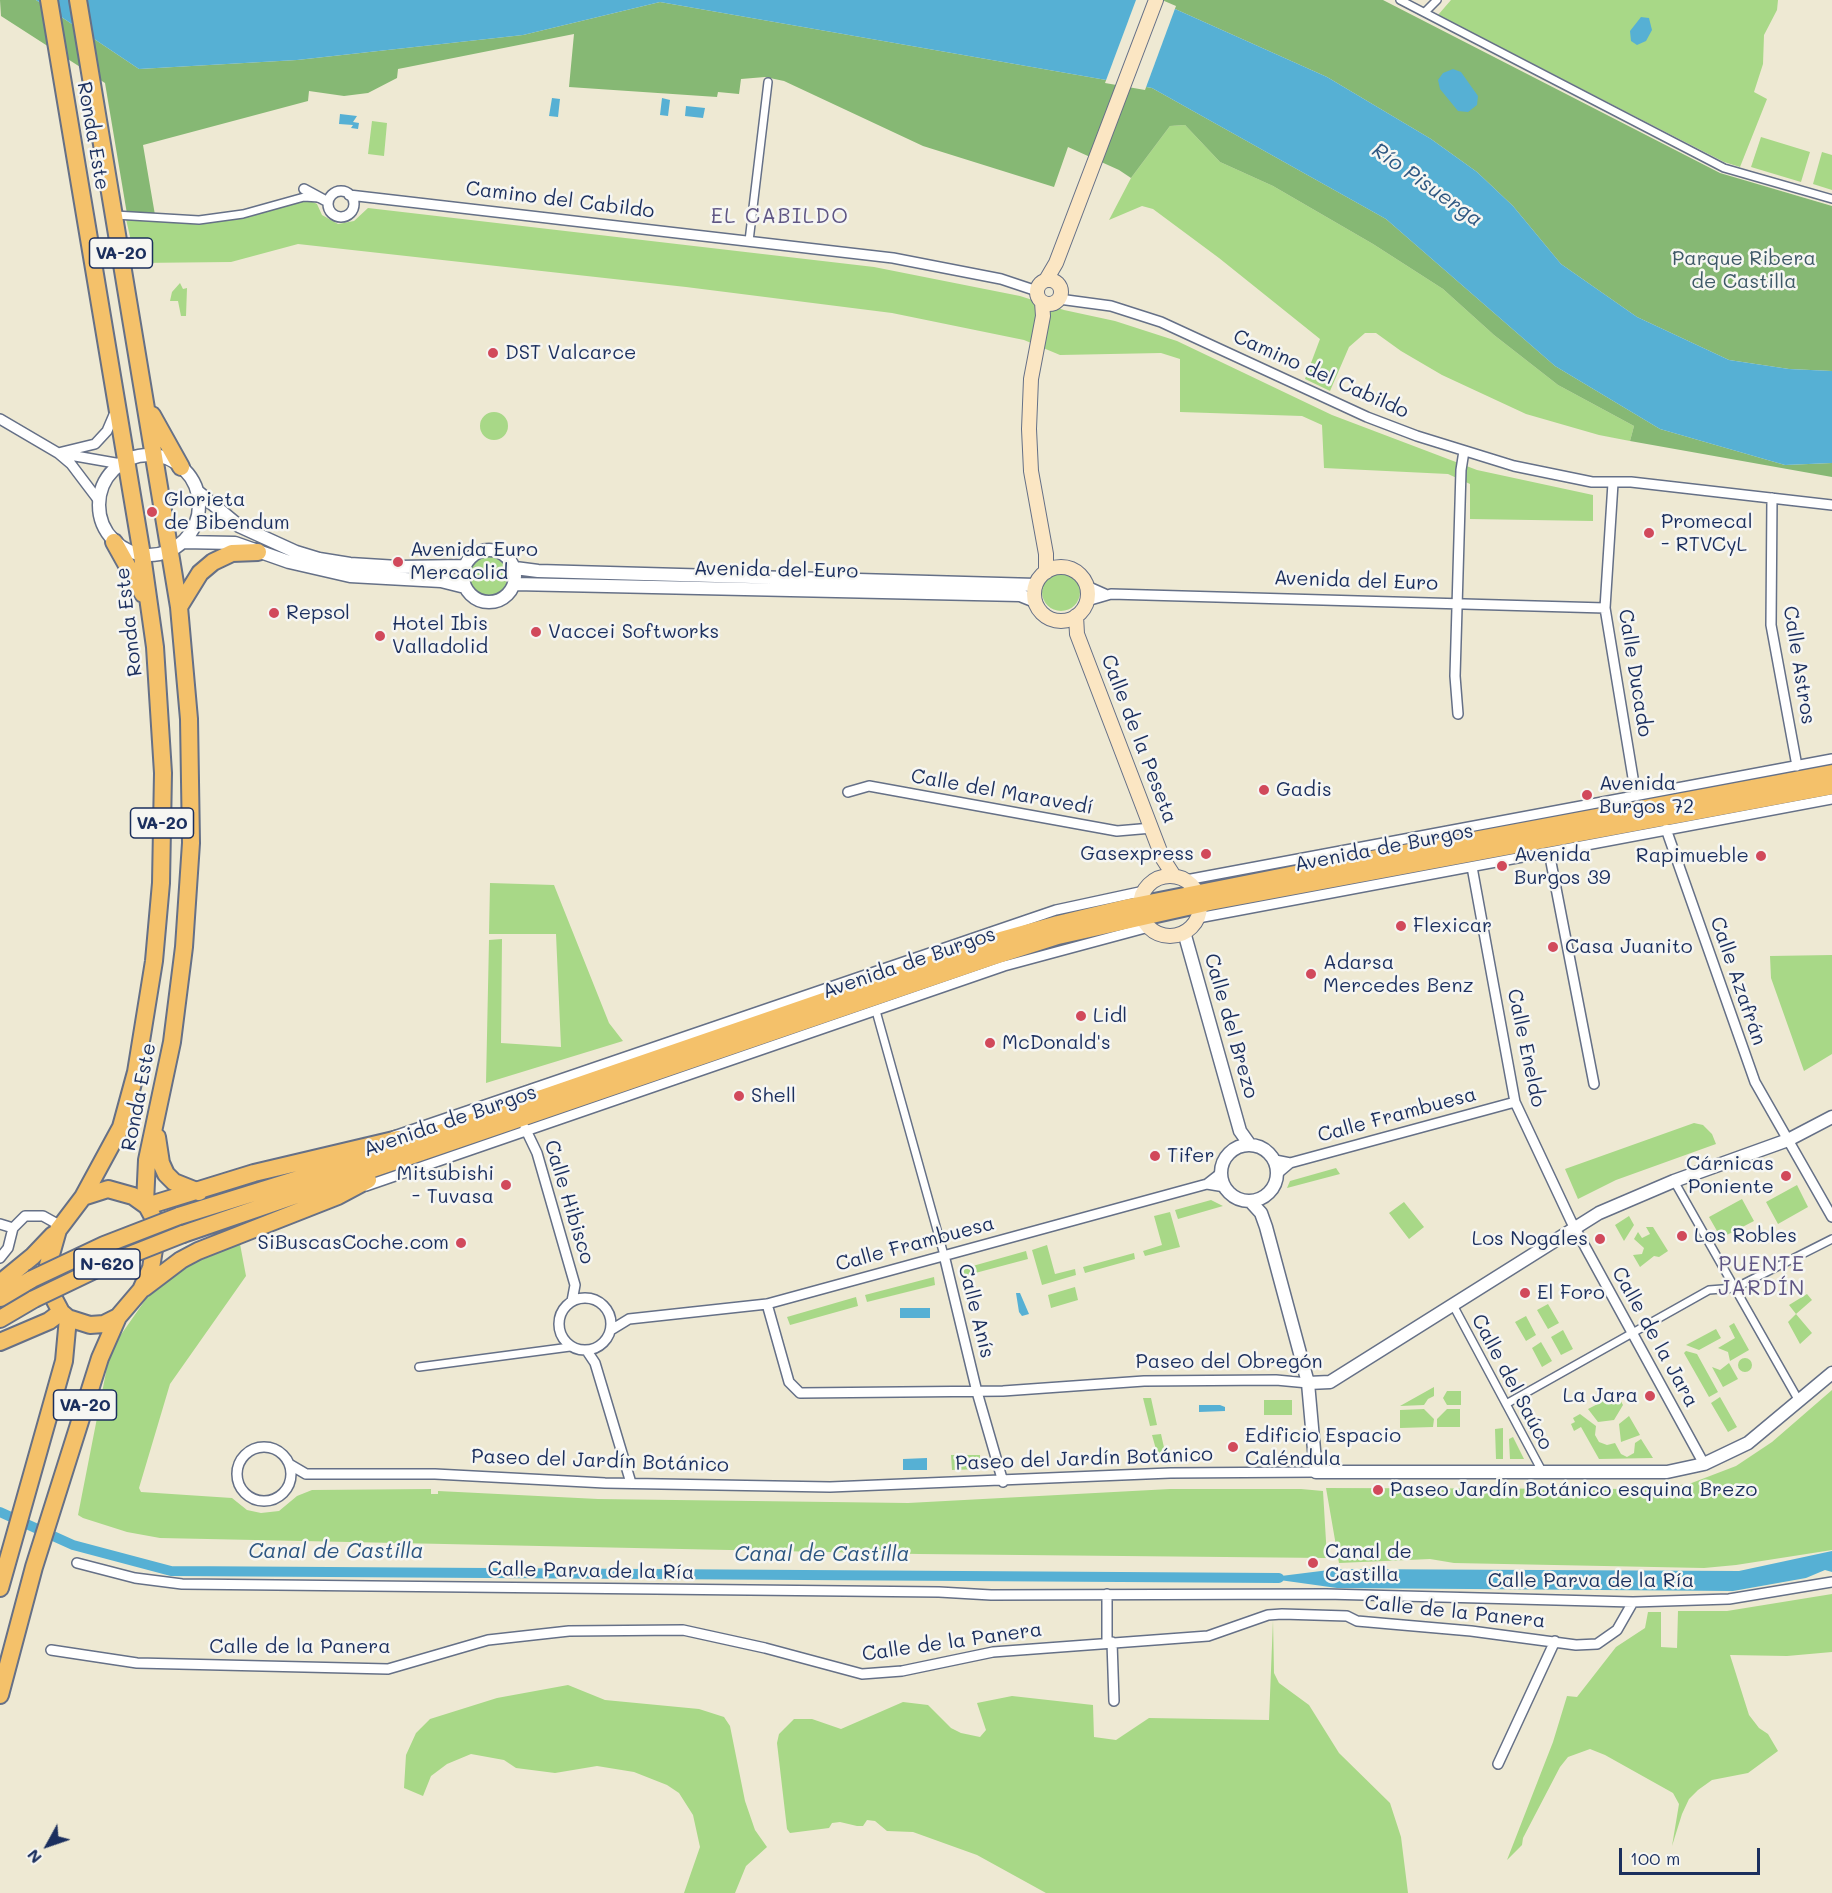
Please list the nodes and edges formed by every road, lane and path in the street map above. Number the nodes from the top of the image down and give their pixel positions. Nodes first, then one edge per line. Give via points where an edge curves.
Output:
1 (49, 0) edge
2 (78, 0) edge
3 (1156, 0) edge
4 (1400, 0) edge
5 (1437, 0) edge
6 (1425, 12) junction
7 (768, 82) dead end
8 (304, 189) dead end
9 (349, 195) junction
10 (367, 198) junction
11 (327, 199) junction
12 (1832, 199) edge
13 (352, 209) junction
14 (115, 215) junction
15 (749, 241) junction
16 (1049, 292) junction
17 (118, 405) junction
18 (148, 406) junction
19 (0, 419) edge
20 (1464, 451) junction
21 (58, 453) junction
22 (155, 456) junction
23 (124, 462) junction
24 (181, 467) junction
25 (1613, 483) junction
26 (197, 491) junction
27 (1772, 498) junction
28 (99, 501) junction
29 (1832, 505) edge
30 (114, 542) junction
31 (177, 546) junction
32 (258, 552) junction
33 (142, 555) junction
34 (465, 566) junction
35 (515, 568) junction
36 (1051, 569) junction
37 (515, 584) junction
38 (1036, 585) junction
39 (1087, 586) junction
40 (465, 587) junction
41 (1105, 594) junction
42 (1035, 600) junction
43 (1087, 601) junction
44 (148, 602) junction
45 (1456, 604) junction
46 (179, 607) junction
47 (1605, 608) junction
48 (1071, 618) junction
49 (1458, 714) dead end
50 (1832, 759) edge
51 (1797, 765) junction
52 (1832, 773) edge
53 (1675, 789) junction
54 (848, 792) dead end
55 (1725, 793) junction
56 (1831, 795) edge
57 (1636, 796) junction
58 (1543, 814) junction
59 (1152, 828) junction
60 (1666, 830) junction
61 (1588, 832) junction
62 (1402, 840) junction
63 (1549, 852) junction
64 (1430, 854) junction
65 (1466, 854) junction
66 (1538, 854) junction
67 (1163, 859) junction
68 (1290, 861) junction
69 (1350, 863) junction
70 (1487, 864) junction
71 (1159, 878) junction
72 (1180, 878) junction
73 (1349, 890) junction
74 (1198, 905) junction
75 (1144, 910) junction
76 (1033, 918) junction
77 (1184, 932) junction
78 (1001, 940) junction
79 (1046, 955) junction
80 (921, 957) junction
81 (992, 957) junction
82 (858, 976) junction
83 (907, 979) junction
84 (928, 993) junction
85 (804, 995) junction
86 (877, 996) junction
87 (861, 1016) junction
88 (748, 1027) junction
89 (700, 1043) junction
90 (639, 1051) junction
91 (675, 1080) junction
92 (623, 1083) junction
93 (1594, 1084) dead end
94 (531, 1088) junction
95 (1515, 1102) junction
96 (1832, 1117) edge
97 (522, 1119) junction
98 (154, 1121) junction
99 (435, 1134) junction
100 (1788, 1140) junction
101 (378, 1142) junction
102 (1244, 1146) junction
103 (422, 1152) junction
104 (1275, 1160) junction
105 (1290, 1163) junction
106 (1221, 1173) junction
107 (1277, 1174) junction
108 (1674, 1181) junction
109 (1207, 1184) junction
110 (1225, 1187) junction
111 (199, 1192) junction
112 (338, 1196) junction
113 (1266, 1196) junction
114 (83, 1197) junction
115 (1250, 1201) junction
116 (146, 1205) junction
117 (1261, 1213) junction
118 (1832, 1217) edge
119 (0, 1224) edge
120 (1574, 1227) junction
121 (12, 1228) junction
122 (59, 1228) junction
123 (1832, 1239) edge
124 (944, 1255) junction
125 (0, 1258) edge
126 (0, 1283) edge
127 (574, 1285) junction
128 (1735, 1288) junction
129 (141, 1290) junction
130 (0, 1298) edge
131 (587, 1298) junction
132 (572, 1301) junction
133 (767, 1304) junction
134 (1453, 1305) junction
135 (609, 1312) junction
136 (64, 1315) junction
137 (118, 1317) junction
138 (0, 1319) edge
139 (629, 1319) junction
140 (611, 1330) junction
141 (1633, 1334) junction
142 (0, 1342) edge
143 (570, 1347) junction
144 (597, 1348) junction
145 (587, 1351) junction
146 (596, 1363) junction
147 (419, 1367) dead end
148 (1832, 1372) edge
149 (1308, 1383) junction
150 (977, 1392) junction
151 (1799, 1401) junction
152 (1506, 1404) junction
153 (289, 1464) junction
154 (1704, 1464) junction
155 (1316, 1472) junction
156 (1543, 1473) junction
157 (306, 1474) junction
158 (1003, 1482) junction
159 (290, 1483) junction
160 (631, 1483) junction
161 (77, 1563) dead end
162 (1832, 1582) edge
163 (0, 1588) edge
164 (1107, 1594) junction
165 (1348, 1595) junction
166 (1633, 1602) junction
167 (1347, 1616) junction
168 (1555, 1641) junction
169 (1110, 1642) junction
170 (51, 1650) dead end
171 (0, 1695) edge
172 (1114, 1701) dead end
173 (1498, 1764) dead end

1 - 17 highway, Ronda Este / VA-20
2 - 14 highway, Ronda Este / VA-20
3 - 16 main road via 1056,263
4 - 6 street
5 - 6 street
6 - 12 street via 1724,168
7 - 15 street
8 - 11 street
9 - 10 street, Camino del Cabildo
9 - 11 street via 339,192
9 - 13 street
10 - 13 street
10 - 15 street, Camino del Cabildo
11 - 13 street via 335,216 347,215
11 - 14 street via 304,197 243,214 199,220
14 - 18 highway, Ronda Este / VA-20
15 - 16 street, Camino del Cabildo via 893,258
16 - 20 street, Camino del Cabildo via 1161,322 1357,413
16 - 36 main road via 1031,379 1029,429 1030,471
17 - 21 street via 107,431 96,444
17 - 23 highway, Ronda Este / VA-20
18 - 22 highway, Ronda Este / VA-20
18 - 24 highway
19 - 21 street
20 - 25 street, Camino del Cabildo via 1548,474
20 - 45 street
21 - 23 street
21 - 28 street
22 - 23 street
22 - 24 street
22 - 31 highway, Ronda Este / VA-20
23 - 28 street via 108,477
23 - 33 highway, Ronda Este / VA-20
24 - 26 street
25 - 27 street, Camino del Cabildo
25 - 47 street, Calle Ducado
26 - 31 street via 196,523
26 - 34 street via 240,526 308,556 369,566
27 - 29 street, Camino del Cabildo
27 - 51 street, Calle Astros via 1771,625
28 - 30 street via 103,524
30 - 33 street
30 - 44 highway
31 - 32 street via 235,543
31 - 33 street
31 - 46 highway, Ronda Este / VA-20
32 - 40 street via 350,576 441,580
32 - 46 highway via 232,553 213,562 200,573
33 - 44 highway, Ronda Este / VA-20
34 - 35 street via 473,555 487,549 506,555
34 - 40 street
35 - 37 street
35 - 38 street, Avenida del Euro
36 - 38 main road
36 - 39 main road via 1077,572
37 - 40 street via 506,596 490,602 476,599
37 - 42 street, Avenida del Euro via 1020,595
38 - 42 main road
39 - 41 street, Avenida del Euro
39 - 43 main road
41 - 43 street, Avenida del Euro
41 - 45 street, Avenida del Euro
42 - 48 main road via 1048,617
43 - 48 main road
44 - 114 highway, Ronda Este / VA-20 via 164,773 154,961 128,1107
45 - 47 street, Avenida del Euro
45 - 49 street
46 - 98 highway, Ronda Este / VA-20 via 190,751 190,866 172,1042
47 - 57 street, Calle Ducado
48 - 59 main road, Calle de la Peseta
50 - 51 street, Avenida de Burgos
51 - 53 street, Avenida de Burgos
52 - 55 highway, Avenida de Burgos
53 - 55 street
53 - 57 street, Avenida de Burgos
54 - 59 street, Calle del Maravedí via 869,786 1117,831
55 - 65 highway, Avenida de Burgos
56 - 60 street, Avenida de Burgos
56 - 61 highway, Avenida de Burgos via 1785,795
57 - 58 street, Avenida de Burgos
58 - 62 street, Avenida de Burgos
58 - 65 street via 1464,835
59 - 67 main road, Calle de la Peseta
60 - 63 street, Avenida de Burgos
60 - 100 street, Calle Azafrán via 1755,1082
61 - 65 highway, Avenida de Burgos
61 - 66 street
62 - 64 street via 1424,840
62 - 68 street, Avenida de Burgos
63 - 66 street, Avenida de Burgos
63 - 93 street
64 - 65 highway, Avenida de Burgos
64 - 69 highway, Avenida de Burgos
64 - 73 street via 1419,872
64 - 74 highway, Avenida de Burgos
65 - 70 street, Avenida de Burgos
65 - 70 street via 1470,860
65 - 73 street, Avenida de Burgos
65 - 95 street, Calle Eneldo
66 - 70 street, Avenida de Burgos
67 - 71 main road
67 - 72 main road, Calle de la Peseta
68 - 69 street via 1341,858
68 - 72 street, Avenida de Burgos
69 - 74 highway, Avenida de Burgos
71 - 72 main road
71 - 75 main road
72 - 74 main road, Calle de la Peseta
73 - 74 street, Avenida de Burgos
74 - 75 highway, Avenida de Burgos
74 - 77 main road
75 - 76 street, Avenida de Burgos via 1056,910
75 - 77 main road via 1168,936
75 - 78 highway, Avenida de Burgos
75 - 79 street, Avenida de Burgos
75 - 81 highway, Avenida de Burgos
76 - 78 street
76 - 80 street, Avenida de Burgos
77 - 102 street, Calle del Brezo
78 - 83 highway, Avenida de Burgos
79 - 81 street via 1036,952
79 - 84 street, Avenida de Burgos
80 - 82 street, Avenida de Burgos
80 - 83 street via 909,964
81 - 83 highway, Avenida de Burgos
82 - 85 street, Avenida de Burgos
82 - 86 street via 871,977
83 - 84 street via 915,991
83 - 86 highway, Avenida de Burgos
84 - 86 street, Avenida de Burgos
85 - 88 street
85 - 90 street, Avenida de Burgos
86 - 87 street, Avenida de Burgos
86 - 87 street via 875,1005
86 - 88 highway, Avenida de Burgos
86 - 92 highway, Avenida de Burgos
86 - 124 street, Calle Anís
87 - 91 street, Avenida de Burgos
88 - 89 highway, Avenida de Burgos
89 - 90 street
89 - 97 highway, Avenida de Burgos
90 - 94 street, Avenida de Burgos
91 - 92 street
91 - 97 street, Avenida de Burgos
92 - 97 highway, Avenida de Burgos
94 - 97 street via 515,1099
94 - 101 street, Avenida de Burgos
95 - 105 street, Calle Frambuesa
95 - 120 street, Calle Eneldo
96 - 100 street, Paseo del Obregón
97 - 99 highway, Avenida de Burgos
97 - 103 highway, Avenida de Burgos
97 - 112 street, Avenida de Burgos
97 - 127 street, Calle Hibisco via 537,1153
98 - 111 highway via 166,1174 174,1182
98 - 116 highway, Ronda Este / VA-20 via 147,1160
99 - 101 highway
99 - 130 highway, Avenida de Burgos / N-620, bridge via 179,1216 104,1245
100 - 108 street, Paseo del Obregón
100 - 118 street, Calle Azafrán
101 - 111 highway via 254,1173
102 - 104 street via 1263,1148
102 - 106 street via 1224,1160
103 - 112 highway
103 - 138 highway, Avenida de Burgos / N-620, bridge via 183,1234 69,1281
104 - 105 street, Calle Frambuesa
104 - 107 street
105 - 107 street, Calle Frambuesa
106 - 109 street, Calle Frambuesa
106 - 110 street
107 - 113 street via 1274,1187
108 - 120 street, Paseo del Obregón
108 - 128 street
109 - 110 street, Calle Frambuesa
109 - 124 street, Calle Frambuesa
110 - 115 street via 1233,1196
111 - 116 highway
112 - 129 highway via 189,1256
113 - 115 street
113 - 117 street
114 - 116 highway via 108,1189
114 - 122 highway, Ronda Este / VA-20
115 - 117 street
116 - 129 highway, Ronda Este / VA-20 via 156,1237 151,1268
117 - 149 street
119 - 121 street
120 - 134 street, Paseo del Obregón
120 - 141 street, Calle de la Jara
121 - 122 street via 33,1214 51,1219
121 - 125 street via 8,1248
122 - 126 highway
122 - 136 highway, Ronda Este / VA-20 via 48,1265 52,1295
123 - 128 street
124 - 133 street, Calle Frambuesa
124 - 150 street, Calle Anís
127 - 131 street, Calle Hibisco
127 - 132 street, Calle Hibisco
128 - 141 street via 1709,1290
128 - 151 street
129 - 137 highway, Ronda Este / VA-20
131 - 132 street
131 - 135 street via 596,1300
132 - 143 street via 564,1308 559,1324
133 - 139 street, Calle Frambuesa
133 - 150 street, Paseo del Obregón via 789,1382 800,1393
134 - 149 street, Paseo del Obregón via 1330,1382
134 - 152 street, Calle del Saúco
135 - 139 street, Calle Frambuesa
135 - 140 street
136 - 137 highway via 90,1325
136 - 142 highway
136 - 163 highway, Ronda Este / VA-20 via 64,1361
137 - 171 highway, Ronda Este / VA-20 via 100,1358 56,1495
139 - 140 street, Calle Frambuesa
140 - 144 street
141 - 152 street
141 - 154 street, Calle de la Jara
143 - 145 street
143 - 147 street
144 - 145 street
144 - 146 street
145 - 146 street
146 - 160 street
148 - 151 street, Paseo del Jardín Botánico
149 - 150 street, Paseo del Obregón via 1144,1381
149 - 155 street
150 - 158 street, Calle Anís
151 - 154 street, Paseo del Jardín Botánico via 1748,1443
152 - 156 street, Calle del Saúco
153 - 157 street
153 - 159 street
153 - 159 street via 280,1452 262,1447 245,1454 237,1471 242,1488 255,1499 272,1500 286,1491
154 - 156 street, Paseo del Jardín Botánico via 1667,1472
155 - 156 street, Paseo del Jardín Botánico
155 - 158 street, Paseo del Jardín Botánico via 1170,1473
157 - 159 street, Paseo del Jardín Botánico
157 - 160 street, Paseo del Jardín Botánico via 435,1474
158 - 160 street, Paseo del Jardín Botánico via 830,1487
161 - 164 street, Calle Parva de la Ría via 135,1578 182,1584
162 - 166 street, Calle Parva de la Ría via 1729,1599
164 - 165 street, Calle Parva de la Ría
164 - 169 street
165 - 166 street, Calle Parva de la Ría
165 - 167 street
166 - 168 street, Calle de la Panera via 1617,1630 1605,1641 1576,1645
167 - 168 street, Calle de la Panera via 1357,1621
167 - 169 street, Calle de la Panera via 1268,1615 1208,1636
168 - 173 street
169 - 170 street, Calle de la Panera via 993,1652 902,1671 862,1674 683,1630 569,1631 488,1640 388,1669 137,1663
169 - 172 street

